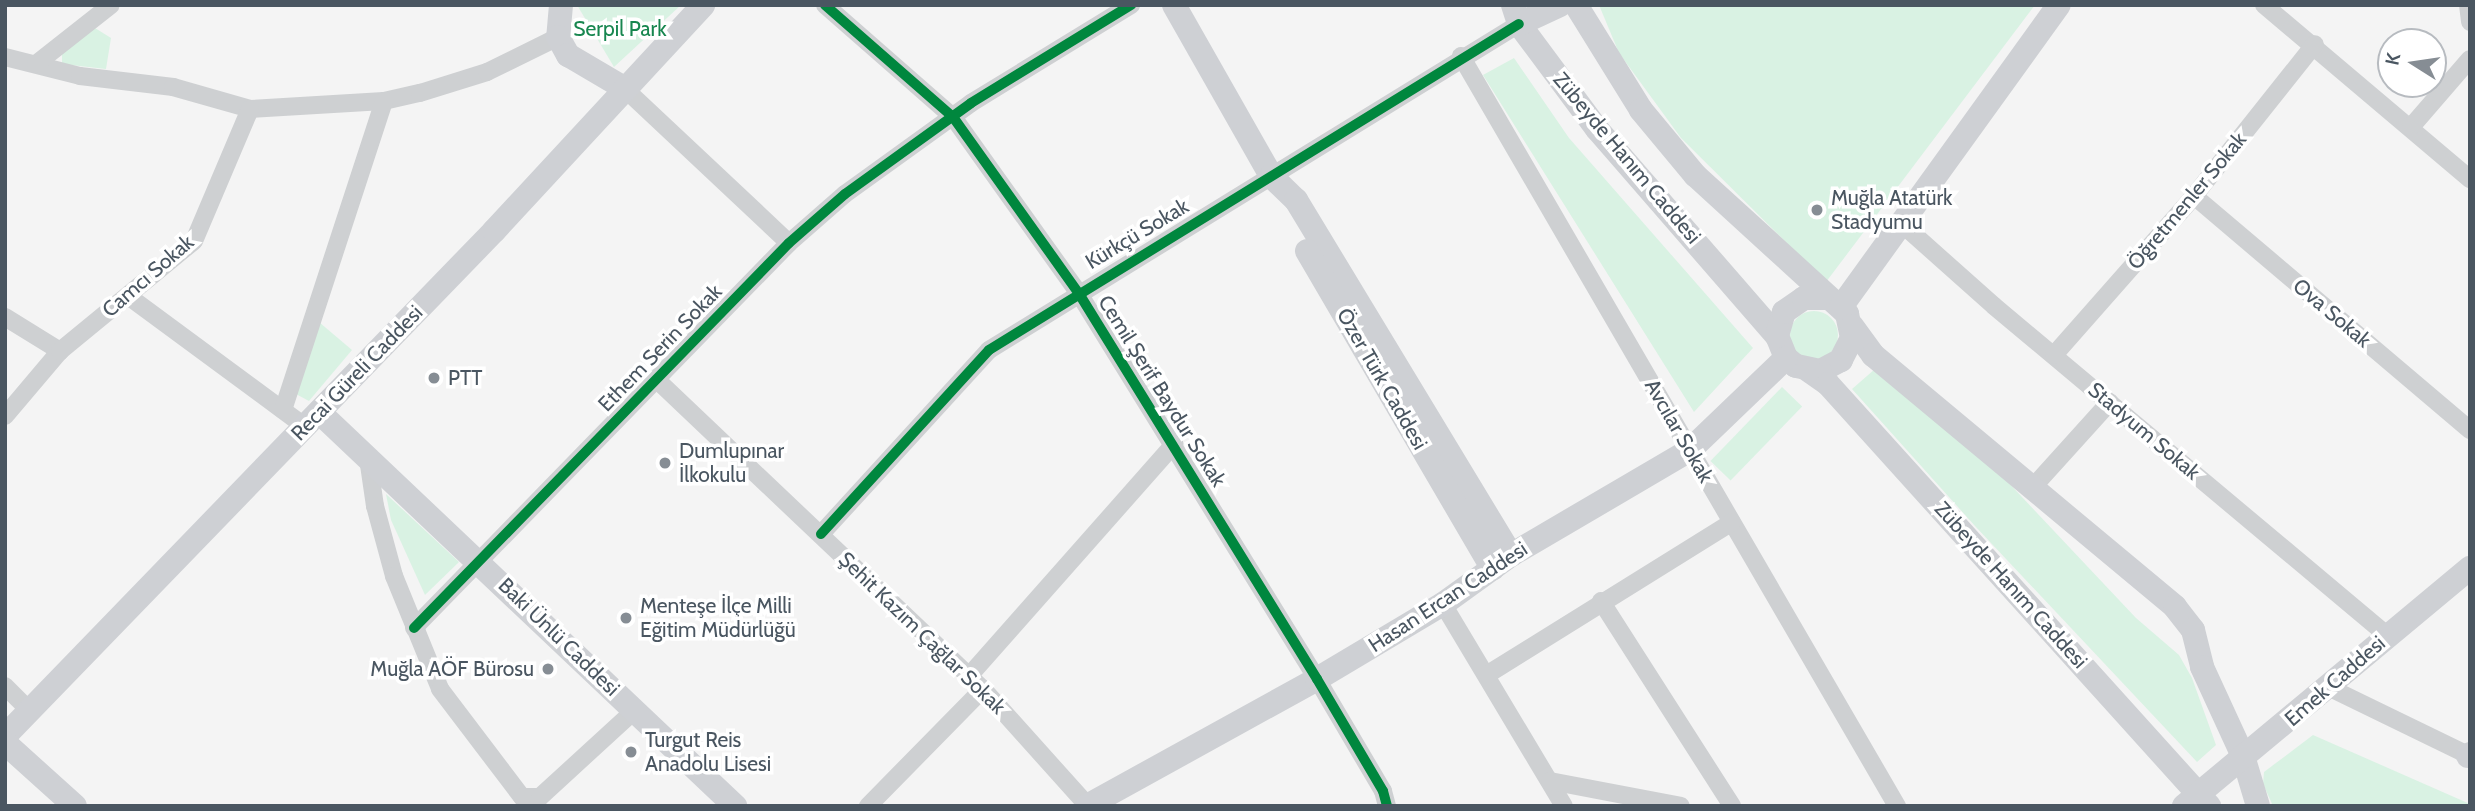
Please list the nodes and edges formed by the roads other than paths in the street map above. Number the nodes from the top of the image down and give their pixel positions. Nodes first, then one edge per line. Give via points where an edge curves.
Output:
1 (111, 5) edge
2 (561, 5) edge
3 (703, 5) edge
4 (825, 5) edge
5 (1131, 5) edge
6 (1174, 5) edge
7 (1560, 5) edge
8 (1576, 5) edge
9 (2059, 5) edge
10 (2264, 5) edge
11 (2468, 5) edge
12 (1516, 15) edge
13 (2470, 22) edge
14 (558, 37) junction
15 (2315, 44) junction
16 (1461, 56) junction
17 (5, 57) edge
18 (2470, 59) edge
19 (36, 64) junction
20 (624, 88) junction
21 (384, 101) junction
22 (250, 109) junction
23 (953, 117) junction
24 (2411, 127) junction
25 (2470, 178) edge
26 (1274, 181) junction
27 (2194, 195) junction
28 (1902, 224) junction
29 (789, 243) junction
30 (1078, 292) junction
31 (128, 296) junction
32 (1840, 310) junction
33 (5, 317) edge
34 (60, 351) junction
35 (1790, 355) junction
36 (2054, 355) junction
37 (657, 380) junction
38 (2110, 402) junction
39 (283, 410) junction
40 (5, 416) edge
41 (313, 420) junction
42 (2470, 430) edge
43 (1174, 444) junction
44 (1690, 450) junction
45 (368, 458) junction
46 (2034, 486) junction
47 (1732, 523) junction
48 (821, 534) junction
49 (480, 561) junction
50 (1502, 562) junction
51 (2470, 568) edge
52 (1601, 601) junction
53 (1443, 604) junction
54 (414, 628) junction
55 (2388, 636) junction
56 (1488, 674) junction
57 (969, 676) junction
58 (1317, 679) junction
59 (5, 686) edge
60 (2328, 687) junction
61 (983, 689) junction
62 (635, 710) junction
63 (30, 711) junction
64 (5, 736) edge
65 (5, 743) edge
66 (2469, 755) edge
67 (2243, 756) junction
68 (1550, 781) junction
69 (2197, 801) edge
70 (75, 806) edge
71 (734, 806) edge
72 (868, 806) edge
73 (1088, 806) edge
74 (1387, 806) edge
75 (1564, 806) edge
76 (1681, 806) edge
77 (1732, 806) edge
78 (1897, 806) edge
79 (2258, 806) edge

1 - 19 street
2 - 14 main road
3 - 20 main road, Recai Güreli Caddesi
4 - 23 street, Cemil Şerif Baydur Sokak
5 - 23 street, Ethem Serin Sokak
6 - 26 main road, Özer Türk Caddesi
7 - 12 main road
8 - 32 main road, Zübeyde Hanım Caddesi via 1641,110 1695,175
9 - 28 main road
10 - 15 street
11 - 13 street
12 - 16 street, Kürkçü Sokak
12 - 35 main road, Zübeyde Hanım Caddesi via 1597,129
14 - 20 main road via 568,55
14 - 21 street via 487,72
15 - 24 street
15 - 27 street, Öğretmenler Sokak
16 - 26 street, Kürkçü Sokak
16 - 44 street, Avcılar Sokak
17 - 19 street
18 - 24 street
19 - 22 street via 80,76 173,87
20 - 29 street
20 - 41 main road, Recai Güreli Caddesi
21 - 22 street
21 - 39 street
22 - 31 street, Camcı Sokak via 194,240
23 - 29 street, Ethem Serin Sokak via 845,194
23 - 30 street, Cemil Şerif Baydur Sokak
24 - 25 street
26 - 30 street, Kürkçü Sokak
26 - 50 main road, Özer Türk Caddesi via 1283,210
27 - 36 street, Öğretmenler Sokak
27 - 42 street, Ova Sokak
28 - 32 main road
28 - 36 street, Stadyum Sokak
29 - 37 street, Ethem Serin Sokak
30 - 43 street, Cemil Şerif Baydur Sokak
30 - 48 street, Kürkçü Sokak via 989,349
31 - 34 street, Camcı Sokak
31 - 39 street
32 - 35 main road via 1816,296 1793,303 1779,324
32 - 35 main road via 1849,350 1842,360 1820,371
32 - 46 main road, Zübeyde Hanım Caddesi via 1873,355
33 - 34 street
34 - 40 street, Camcı Sokak
35 - 44 main road, Hasan Ercan Caddesi
35 - 69 main road, Zübeyde Hanım Caddesi via 1828,384
36 - 38 street, Stadyum Sokak
37 - 48 street, Şehit Kazım Çağlar Sokak
37 - 49 street, Ethem Serin Sokak
38 - 46 street
38 - 55 street, Stadyum Sokak
39 - 41 street
41 - 45 main road, Baki Ünlü Caddesi
41 - 63 main road, Recai Güreli Caddesi
43 - 57 street
43 - 58 street, Cemil Şerif Baydur Sokak
44 - 47 street, Avcılar Sokak
44 - 50 main road, Hasan Ercan Caddesi
45 - 49 main road, Baki Ünlü Caddesi
45 - 54 street via 375,506
46 - 67 main road, Zübeyde Hanım Caddesi via 2175,607 2193,630 2202,667
47 - 52 street
47 - 78 street, Avcılar Sokak
48 - 57 street, Şehit Kazım Çağlar Sokak
49 - 54 street, Ethem Serin Sokak
49 - 62 main road, Baki Ünlü Caddesi
50 - 53 main road, Hasan Ercan Caddesi
51 - 55 main road, Emek Caddesi
52 - 56 street
52 - 77 street
53 - 56 street
53 - 58 main road, Hasan Ercan Caddesi
54 - 62 street via 440,689 522,797 540,797
55 - 60 main road, Emek Caddesi
56 - 68 street
57 - 61 street, Şehit Kazım Çağlar Sokak
58 - 73 main road, Hasan Ercan Caddesi
58 - 74 street, Cemil Şerif Baydur Sokak via 1383,791
59 - 63 street
60 - 66 street
60 - 67 main road, Emek Caddesi
61 - 72 street
61 - 73 street, Şehit Kazım Çağlar Sokak
62 - 71 main road, Baki Ünlü Caddesi
63 - 64 main road, Recai Güreli Caddesi
65 - 70 main road
67 - 69 main road, Emek Caddesi
67 - 79 main road, Zübeyde Hanım Caddesi
68 - 75 street
68 - 76 street

